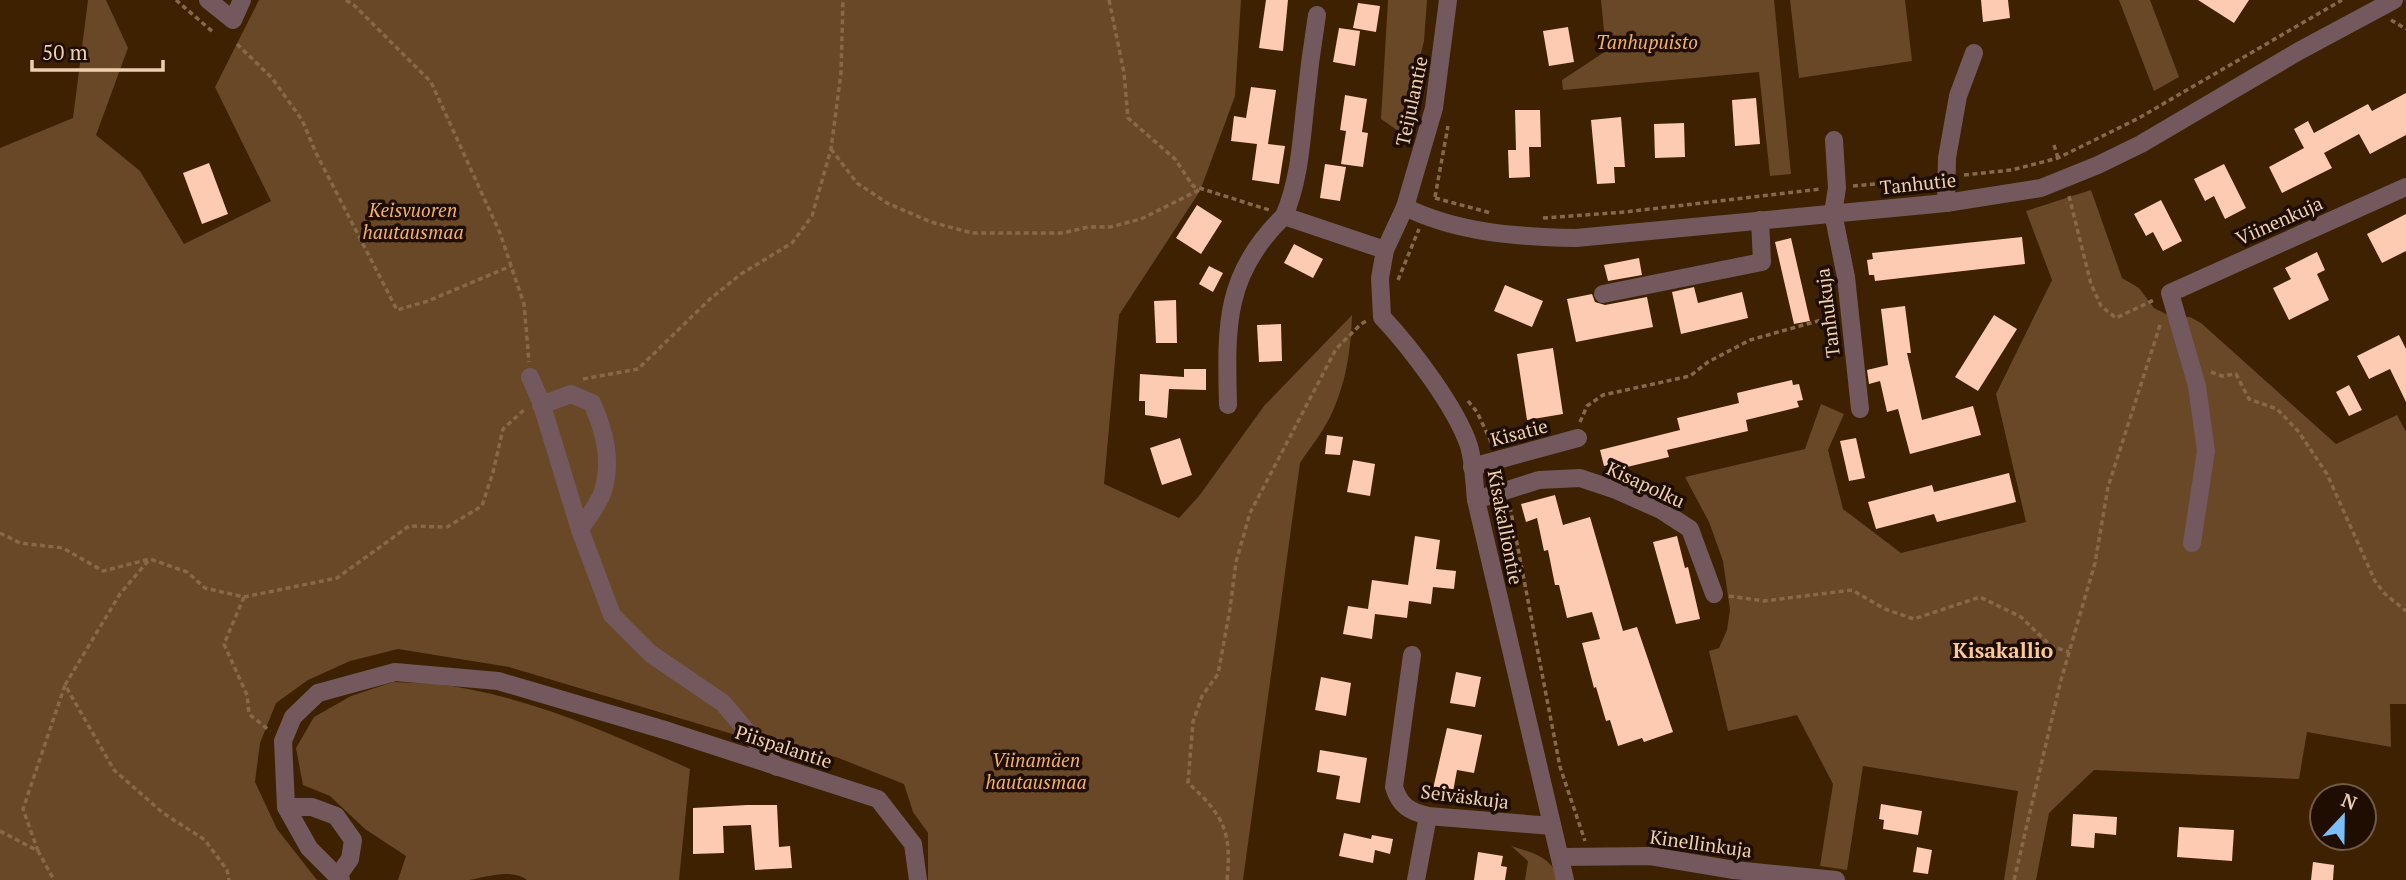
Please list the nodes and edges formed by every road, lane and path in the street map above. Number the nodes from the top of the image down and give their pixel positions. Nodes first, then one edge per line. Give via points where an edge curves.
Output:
1 (176, 0) edge
2 (208, 0) edge
3 (242, 0) edge
4 (346, 0) edge
5 (843, 0) edge
6 (1109, 0) edge
7 (1448, 0) edge
8 (2342, 0) edge
9 (2394, 0) edge
10 (1317, 15) dead end
11 (213, 32) dead end
12 (237, 44) dead end
13 (1974, 53) dead end
14 (1834, 140) dead end
15 (2054, 145) dead end
16 (831, 149) junction
17 (2058, 158) junction
18 (1947, 177) junction
19 (2065, 179) junction
20 (2406, 187) edge
21 (1837, 188) junction
22 (1199, 190) junction
23 (1435, 198) dead end
24 (1946, 203) junction
25 (1405, 207) junction
26 (1833, 213) junction
27 (1501, 215) dead end
28 (1284, 216) junction
29 (1539, 218) dead end
30 (1760, 220) junction
31 (1385, 250) junction
32 (512, 266) junction
33 (2170, 293) junction
34 (1603, 294) dead end
35 (1848, 312) junction
36 (1382, 317) junction
37 (2208, 365) dead end
38 (530, 377) joint
39 (575, 381) dead end
40 (540, 400) junction
41 (1228, 405) dead end
42 (1860, 409) dead end
43 (1578, 438) joint
44 (1472, 467) junction
45 (1476, 500) junction
46 (580, 530) junction
47 (0, 533) edge
48 (2192, 542) dead end
49 (150, 559) junction
50 (1714, 594) joint
51 (244, 597) junction
52 (2406, 611) edge
53 (2069, 652) junction
54 (1412, 655) dead end
55 (65, 685) junction
56 (282, 741) junction
57 (778, 766) junction
58 (286, 807) junction
59 (1428, 816) junction
60 (1552, 826) junction
61 (0, 831) edge
62 (38, 851) junction
63 (1560, 857) junction
64 (1734, 875) edge
65 (339, 878) edge
66 (54, 880) edge
67 (229, 880) edge
68 (918, 880) edge
69 (1227, 880) edge
70 (1416, 880) edge
71 (1565, 880) edge
72 (1836, 880) edge
73 (2014, 880) edge

1 - 11 path
2 - 3 street via 233,20
4 - 32 path via 431,82
5 - 16 path via 842,63
6 - 22 path via 1128,118 1175,159
7 - 25 street, Teijulantie via 1434,108
8 - 17 path via 2137,119
9 - 19 street, Tanhutie via 2140,144
10 - 28 street via 1298,173
12 - 32 path via 272,78 302,120 397,310
13 - 18 street via 1958,96
14 - 21 street
15 - 17 path
16 - 22 path via 857,183 887,203 972,233 1063,233 1110,227 1141,219
16 - 39 path via 812,216 792,243 709,299 638,369
17 - 18 path via 2012,170
17 - 19 path
18 - 21 path
18 - 24 street
19 - 24 street, Tanhutie via 2041,188
19 - 33 path via 2091,284 2101,306 2116,318
20 - 33 street, Viinenkuja
21 - 26 street
21 - 29 path
22 - 28 path
23 - 27 path
24 - 26 street, Tanhutie
25 - 30 street, Tanhutie via 1426,218 1521,237 1576,238
25 - 31 street
26 - 30 street, Tanhutie
26 - 35 street, Tanhukuja
28 - 31 street
28 - 41 street via 1250,255 1234,294 1228,331
30 - 34 street via 1762,262
31 - 36 street via 1380,278
32 - 38 path via 524,304
33 - 48 street via 2197,386 2206,450
33 - 53 path via 2108,487 2095,563
35 - 42 street, Tanhukuja
35 - 43 path via 1750,340 1690,376 1603,395 1587,405
36 - 44 street, Kisakalliontie via 1403,339 1460,422
36 - 69 path via 1361,324 1336,349 1250,513 1236,562 1218,674 1202,696 1193,722 1188,783 1221,818 1230,852
37 - 52 path via 2210,372 2222,376 2236,374 2249,399 2277,409 2298,430 2327,474 2375,582
38 - 40 street
40 - 46 street
40 - 46 street via 571,394 592,403 603,428 608,460 602,493
40 - 51 path via 503,429 482,506 447,527 409,526 337,578
43 - 44 street, Kisatie
44 - 45 street, Kisakalliontie
45 - 50 street, Kisapolku via 1539,480 1580,478 1616,490 1690,529
45 - 60 street, Kisakalliontie
46 - 57 street via 612,615 651,654 723,703
47 - 49 path via 20,543 63,548 103,571
49 - 51 path via 187,572 205,588
49 - 55 path via 120,594
50 - 53 path via 1764,601 1852,590 1914,619 1980,597 2021,617 2051,646
51 - 56 path via 224,644 247,695 249,715
53 - 73 path
54 - 59 street, Seiväskuja via 1394,786 1398,800 1409,811
55 - 62 path via 23,809
55 - 67 path via 114,770 163,813 205,840
56 - 57 street, Piispalantie via 293,717 318,693 396,672 498,681
56 - 58 street
57 - 68 street, Piispalantie via 878,799 913,844
58 - 65 street via 309,848
58 - 65 street via 312,807 336,816 354,840
59 - 60 street, Seiväskuja
59 - 70 street
60 - 63 street, Kisakalliontie
61 - 62 path
62 - 66 path
63 - 64 street, Kinellinkuja via 1650,856
63 - 71 street, Kisakalliontie
64 - 72 street, Kinellinkuja

